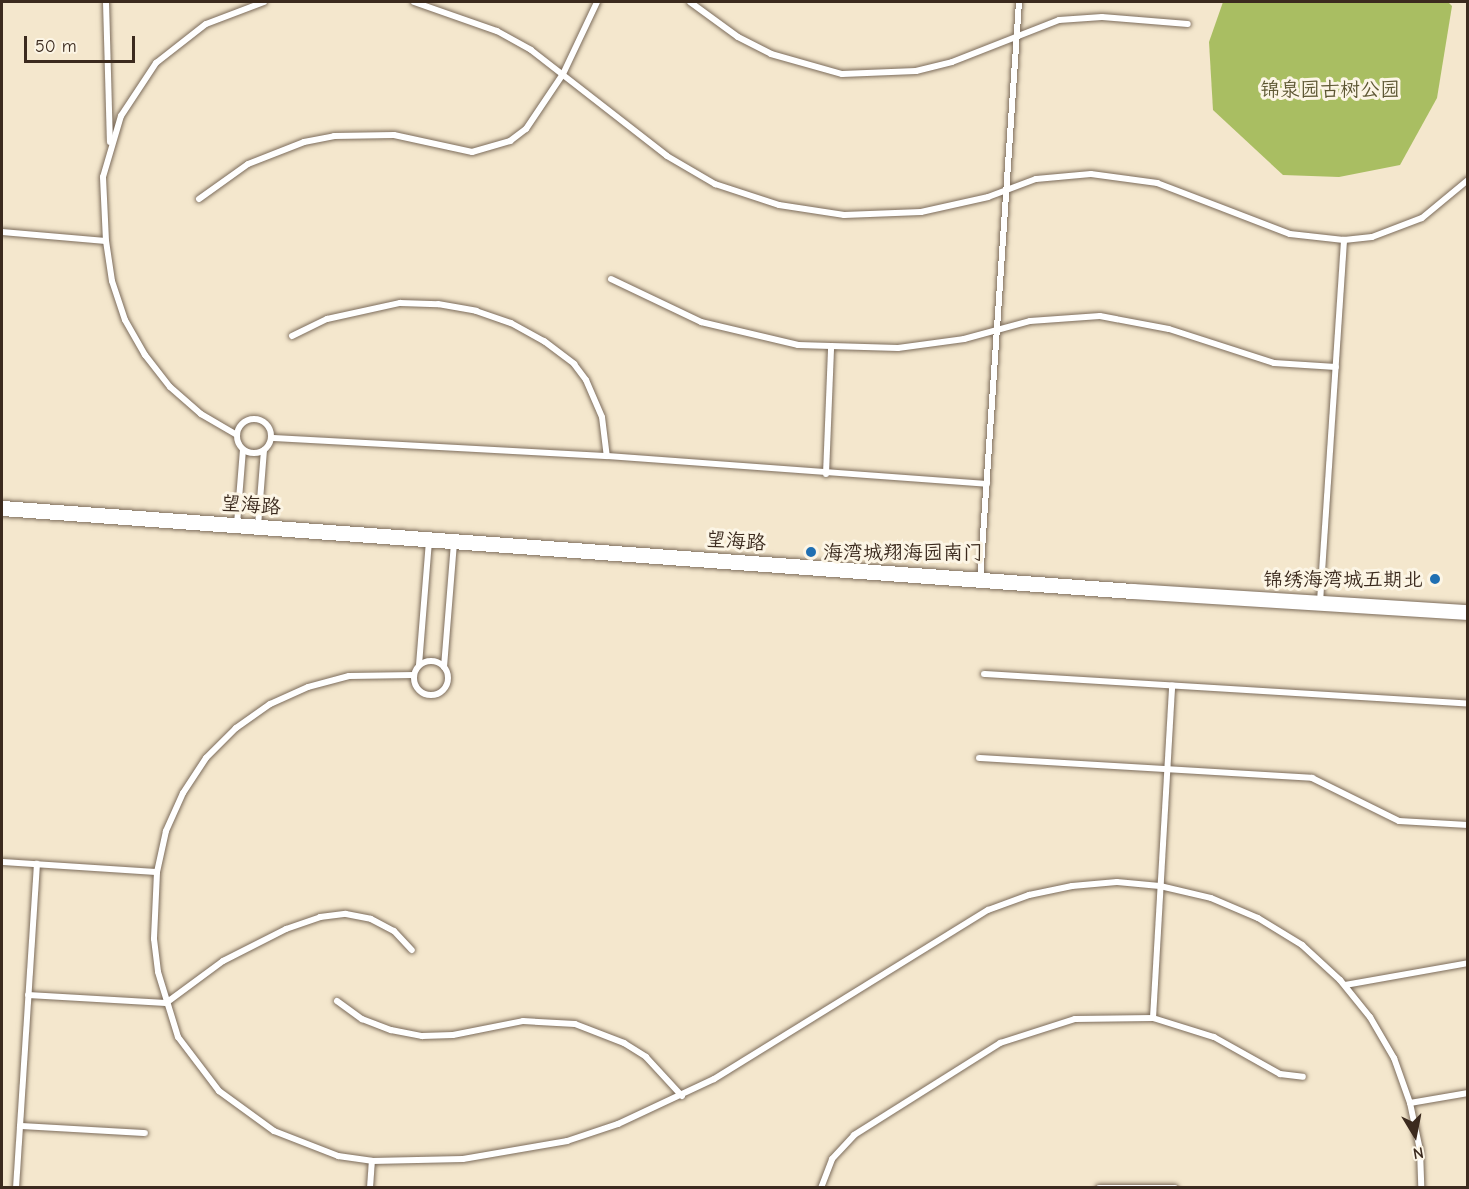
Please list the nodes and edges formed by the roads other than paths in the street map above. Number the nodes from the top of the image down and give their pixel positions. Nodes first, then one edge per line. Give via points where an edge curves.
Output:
1 (106, 2) edge
2 (264, 2) edge
3 (414, 2) edge
4 (597, 2) edge
5 (690, 2) edge
6 (1019, 2) edge
7 (1188, 24) dead end
8 (1016, 35) junction
9 (563, 74) junction
10 (110, 146) junction
11 (1467, 180) edge
12 (1006, 188) junction
13 (199, 199) dead end
14 (2, 232) edge
15 (1344, 240) junction
16 (106, 241) junction
17 (611, 279) dead end
18 (997, 332) junction
19 (292, 336) dead end
20 (831, 348) junction
21 (1336, 367) junction
22 (237, 435) junction
23 (272, 438) junction
24 (243, 450) junction
25 (264, 450) junction
26 (606, 456) junction
27 (826, 474) junction
28 (987, 484) junction
29 (2, 508) edge
30 (237, 525) junction
31 (258, 527) junction
32 (429, 540) junction
33 (454, 541) junction
34 (980, 580) junction
35 (1320, 603) junction
36 (1467, 612) edge
37 (419, 665) junction
38 (444, 667) junction
39 (984, 674) dead end
40 (414, 675) junction
41 (1172, 686) junction
42 (1467, 704) edge
43 (979, 758) dead end
44 (1167, 769) junction
45 (1467, 825) edge
46 (2, 862) edge
47 (37, 864) junction
48 (157, 872) junction
49 (1160, 886) junction
50 (412, 950) dead end
51 (1467, 963) edge
52 (1345, 986) junction
53 (28, 995) junction
54 (337, 1001) dead end
55 (166, 1003) junction
56 (1153, 1018) junction
57 (1303, 1077) dead end
58 (1467, 1093) edge
59 (682, 1096) junction
60 (1410, 1103) junction
61 (20, 1125) junction
62 (145, 1133) dead end
63 (372, 1161) junction
64 (16, 1188) edge
65 (370, 1188) edge
66 (821, 1188) edge
67 (1100, 1188) edge
68 (1175, 1188) edge
69 (1421, 1188) edge

1 - 10 lane
2 - 10 lane via 206,24 156,63 131,98
3 - 9 lane via 497,31
4 - 9 lane
5 - 8 lane via 738,37 771,54 842,74 916,72 952,62
6 - 8 lane
7 - 8 lane via 1102,17 1059,20
8 - 12 lane
9 - 12 lane via 667,156 715,184 779,205 844,214 921,212 988,197
9 - 13 lane via 526,129 492,149 472,152 394,135 333,136 304,142 248,164
10 - 16 lane via 103,188
11 - 15 lane via 1422,218 1389,232
12 - 15 lane via 1036,179 1091,174 1157,183 1290,234
12 - 18 lane
14 - 16 lane
15 - 21 lane
16 - 22 lane via 112,281 125,320 145,355 171,387
17 - 20 lane via 701,322 765,339
18 - 20 lane via 920,346
18 - 21 lane via 1065,316 1100,316 1168,329 1220,349 1274,363
18 - 28 lane
19 - 26 lane via 327,319 400,303 447,306 511,323 544,341 574,364 586,380 602,417
20 - 27 lane
21 - 35 lane
22 - 23 lane via 247,420 256,418 265,422
22 - 24 lane
23 - 25 lane
23 - 26 lane
24 - 25 lane
24 - 30 lane
25 - 31 lane
26 - 27 lane
27 - 28 lane
28 - 34 lane
29 - 30 street, 望海路
30 - 31 street, 望海路
31 - 32 street, 望海路
32 - 33 street, 望海路
32 - 37 lane
33 - 34 street, 望海路
33 - 38 lane
34 - 35 street, 望海路
35 - 36 street, 望海路
37 - 38 lane via 430,661
37 - 40 lane
38 - 40 lane via 447,683 435,694 420,690
39 - 41 lane
40 - 48 lane via 349,676 308,687 270,704 236,728 206,758 183,793 166,831
41 - 42 lane
41 - 44 lane
43 - 44 lane
44 - 45 lane via 1312,778 1399,821
44 - 49 lane
46 - 47 lane
47 - 48 lane
47 - 53 lane
48 - 55 lane via 154,939
49 - 52 lane via 1211,898 1258,918 1302,945
49 - 56 lane
49 - 59 lane via 1116,882 1072,886 1029,895 987,910
50 - 55 lane via 394,931 371,919 346,914 320,917 286,929 223,961
51 - 52 lane
52 - 60 lane via 1370,1017 1394,1058
53 - 55 lane
53 - 61 lane
54 - 59 lane via 362,1019 422,1036 453,1035 523,1021 576,1024 632,1048 666,1076
55 - 63 lane via 178,1037 197,1065 246,1113 305,1146
56 - 57 lane via 1214,1037 1280,1074
56 - 66 lane via 1075,1019 1000,1043 854,1135 832,1159
58 - 60 lane
59 - 63 lane via 618,1124 515,1152 463,1159
60 - 69 lane via 1420,1150
61 - 62 lane
61 - 64 lane
63 - 65 lane
67 - 68 lane

